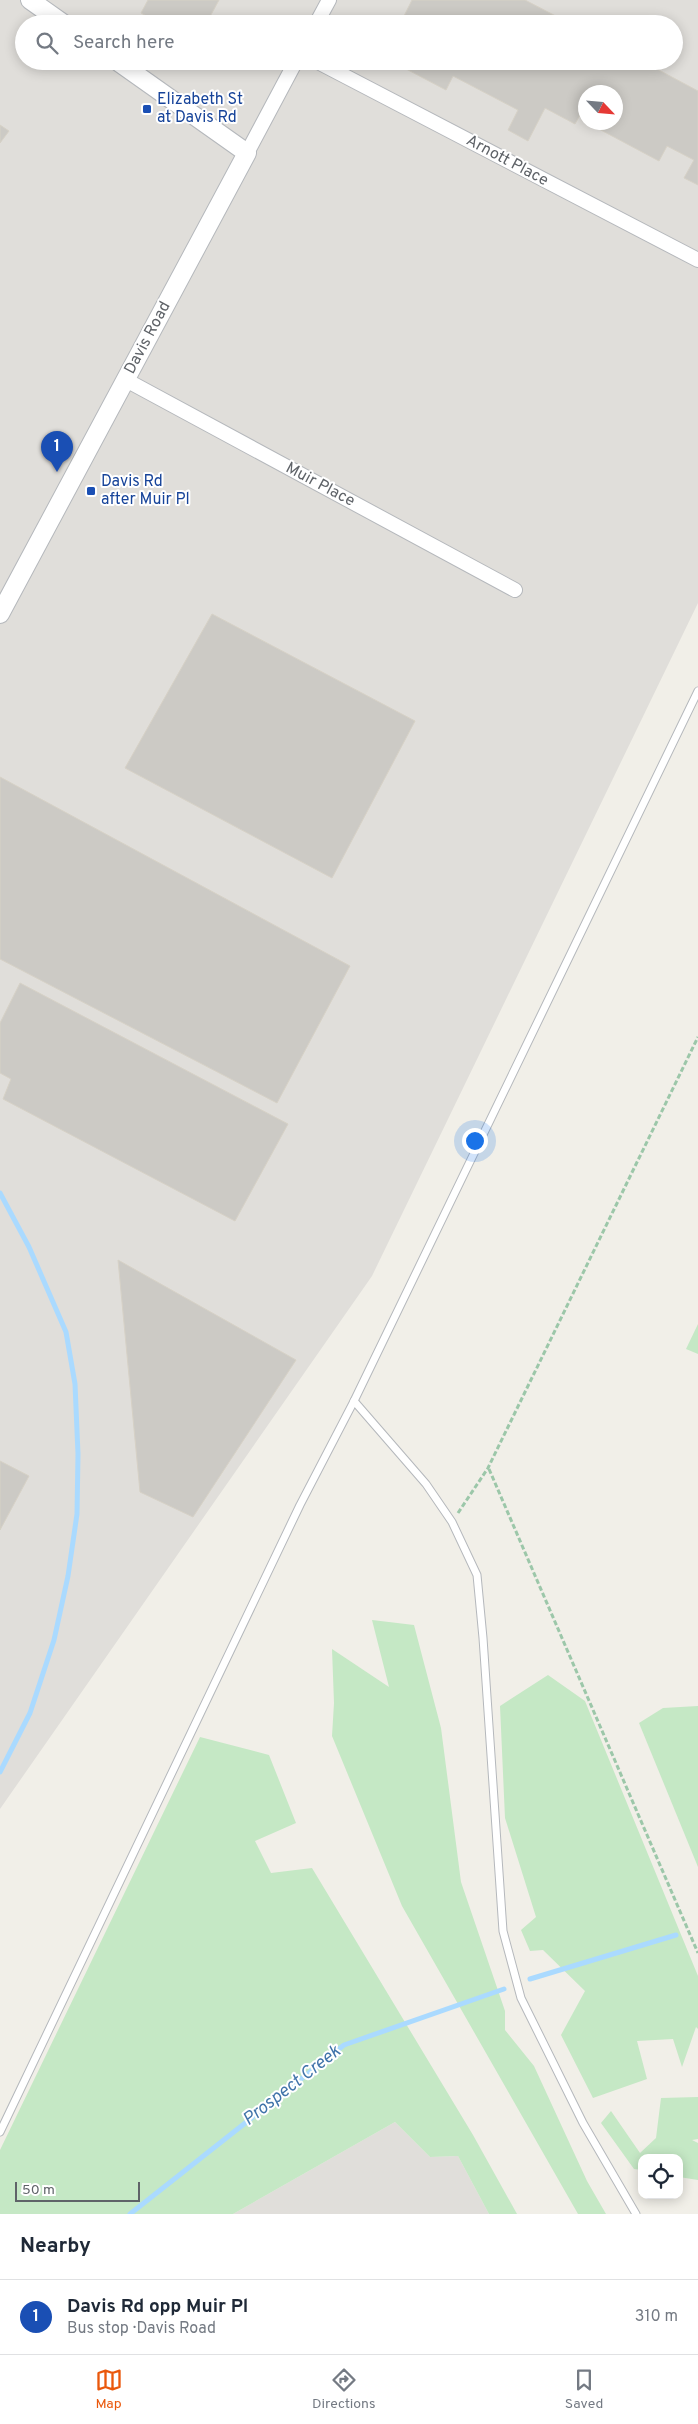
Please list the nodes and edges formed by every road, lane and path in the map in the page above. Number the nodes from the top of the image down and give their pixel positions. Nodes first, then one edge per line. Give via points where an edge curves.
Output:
1 (30, 0) edge
2 (329, 0) edge
3 (51, 15) edge
4 (321, 15) edge
5 (130, 70) edge
6 (291, 70) edge
7 (333, 70) edge
8 (247, 153) junction
9 (698, 260) edge
10 (126, 380) junction
11 (515, 590) dead end
12 (0, 614) edge
13 (698, 691) edge
14 (698, 1037) edge
15 (354, 1401) junction
16 (488, 1468) junction
17 (452, 1522) junction
18 (698, 1953) edge
19 (0, 2132) edge
20 (636, 2214) edge

1 - 3 street
2 - 4 street
5 - 8 street
6 - 8 street, Davis Road
7 - 9 street, Arnott Place
8 - 10 street, Davis Road
10 - 11 street, Muir Place
10 - 12 street, Davis Road
13 - 15 lane
14 - 16 path
15 - 17 lane via 426,1484
15 - 19 lane via 296,1514
16 - 17 path
16 - 18 path
17 - 20 lane via 477,1575 503,1931 521,1998 583,2123

